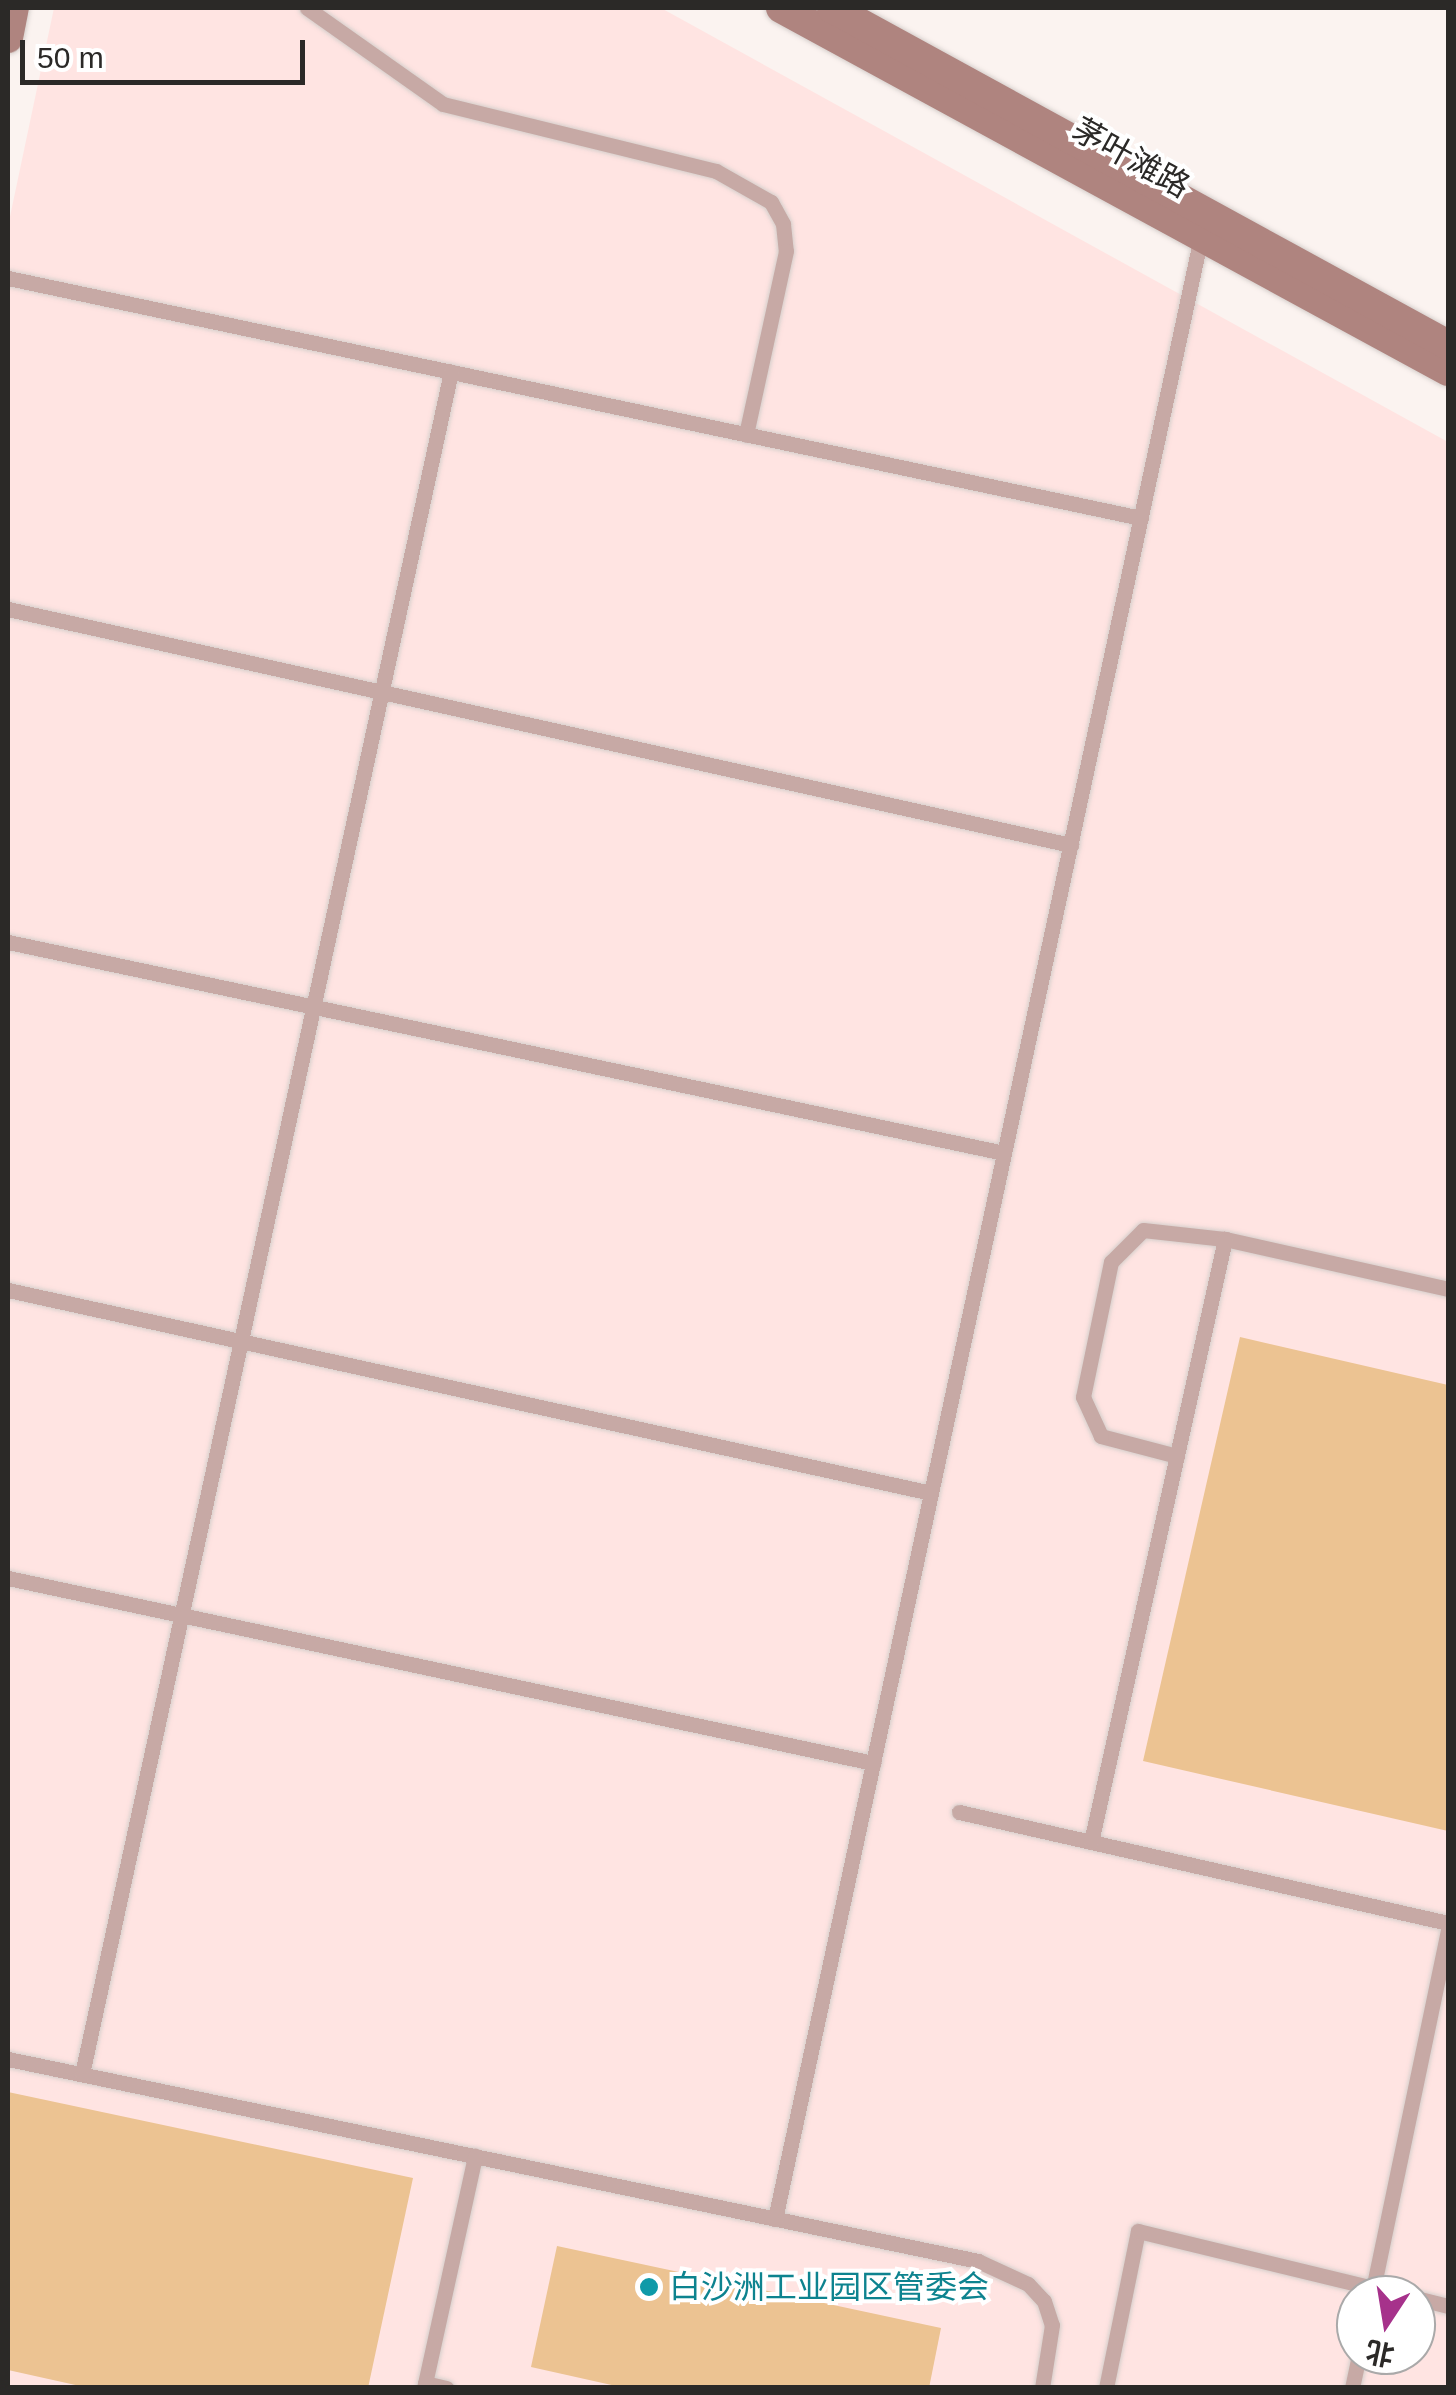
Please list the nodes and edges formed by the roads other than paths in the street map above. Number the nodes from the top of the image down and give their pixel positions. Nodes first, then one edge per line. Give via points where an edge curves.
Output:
1 (14, 8) edge
2 (307, 8) edge
3 (780, 8) edge
4 (832, 8) edge
5 (8, 38) edge
6 (1204, 224) junction
7 (8, 278) edge
8 (1448, 345) edge
9 (1448, 370) edge
10 (451, 372) junction
11 (746, 435) junction
12 (1141, 518) junction
13 (8, 609) edge
14 (381, 692) junction
15 (1070, 845) junction
16 (8, 942) edge
17 (313, 1007) junction
18 (1004, 1153) junction
19 (1225, 1239) junction
20 (1448, 1289) edge
21 (8, 1290) edge
22 (240, 1342) junction
23 (1177, 1456) junction
24 (931, 1493) junction
25 (8, 1578) edge
26 (181, 1615) junction
27 (872, 1764) junction
28 (959, 1812) dead end
29 (1091, 1842) junction
30 (1448, 1927) edge
31 (8, 2059) edge
32 (82, 2074) junction
33 (474, 2156) junction
34 (774, 2219) junction
35 (1375, 2275) edge
36 (1336, 2282) edge
37 (424, 2385) edge
38 (446, 2388) edge
39 (1042, 2388) edge
40 (1106, 2388) edge

1 - 5 street
2 - 11 lane via 344,27 443,104 716,170 772,202 784,224 786,251
3 - 6 street, 茅叶滩路
4 - 6 street, 茅叶滩路
6 - 8 street, 茅叶滩路
6 - 9 street, 茅叶滩路
6 - 12 lane
7 - 10 lane
10 - 11 lane
10 - 14 lane
11 - 12 lane
12 - 15 lane
13 - 14 lane
14 - 15 lane
14 - 17 lane
15 - 18 lane
16 - 17 lane
17 - 18 lane
17 - 22 lane
18 - 24 lane
19 - 20 lane
19 - 23 lane
19 - 23 lane via 1144,1230 1110,1262 1083,1397 1101,1436
21 - 22 lane
22 - 24 lane
22 - 26 lane
23 - 29 lane
24 - 27 lane
25 - 26 lane
26 - 27 lane
26 - 32 lane
27 - 34 lane
28 - 29 lane
29 - 30 lane
30 - 35 lane
31 - 32 lane
32 - 33 lane
33 - 34 lane
33 - 37 lane
34 - 39 lane via 978,2262 1028,2284 1052,2324
36 - 40 lane via 1138,2232
37 - 38 lane

